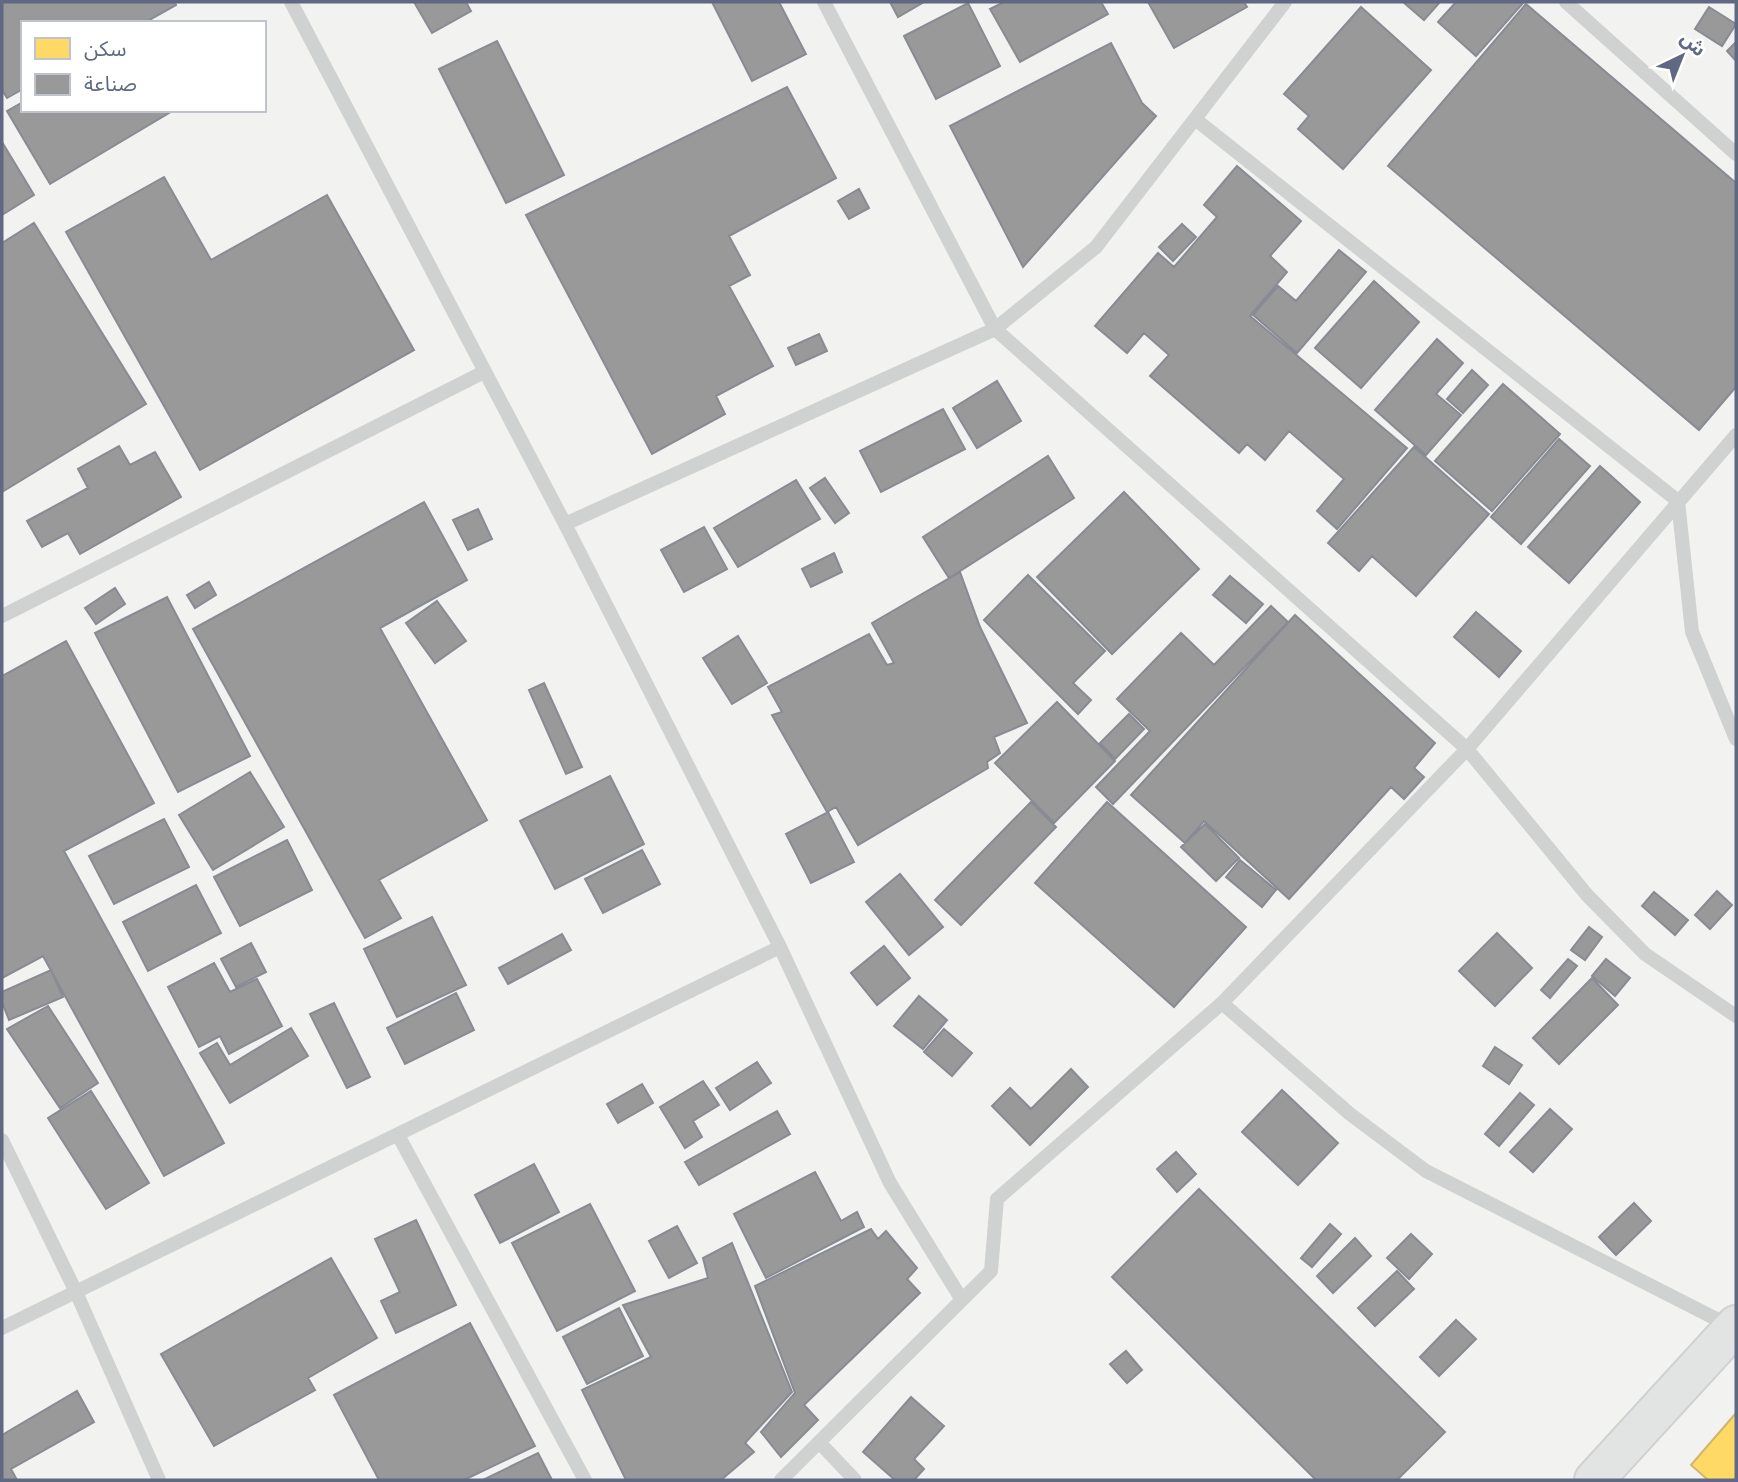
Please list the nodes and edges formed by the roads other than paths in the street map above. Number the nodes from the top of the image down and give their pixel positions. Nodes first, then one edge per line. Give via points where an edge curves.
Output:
1 (290, 2) edge
2 (824, 2) edge
3 (1285, 2) edge
4 (1566, 2) edge
5 (1195, 119) junction
6 (1736, 154) edge
7 (995, 329) junction
8 (484, 372) junction
9 (1736, 435) edge
10 (1678, 501) junction
11 (565, 524) junction
12 (2, 617) edge
13 (1736, 739) edge
14 (1468, 749) junction
15 (780, 947) junction
16 (1222, 1003) junction
17 (1736, 1016) edge
18 (398, 1135) junction
19 (2, 1140) edge
20 (76, 1292) junction
21 (962, 1300) junction
22 (1735, 1326) edge
23 (2, 1328) edge
24 (819, 1442) junction
25 (159, 1480) edge
26 (585, 1480) edge
27 (780, 1480) edge
28 (855, 1480) edge
29 (1594, 1480) edge

1 - 8 lane
2 - 7 lane
3 - 5 lane
4 - 6 lane
5 - 7 lane via 1096,247
5 - 10 lane
7 - 11 lane
7 - 14 lane
8 - 11 lane
8 - 12 lane
9 - 10 lane
10 - 13 lane via 1692,632
10 - 14 lane
11 - 15 lane
14 - 16 lane
14 - 17 lane via 1587,895 1645,954
15 - 18 lane
15 - 21 lane via 890,1183
16 - 21 lane via 997,1199 991,1271
16 - 22 lane via 1350,1114 1426,1171
18 - 20 lane
18 - 26 lane
19 - 20 lane
20 - 23 lane
20 - 25 lane
21 - 24 lane
22 - 29 street
24 - 27 lane
24 - 28 lane

